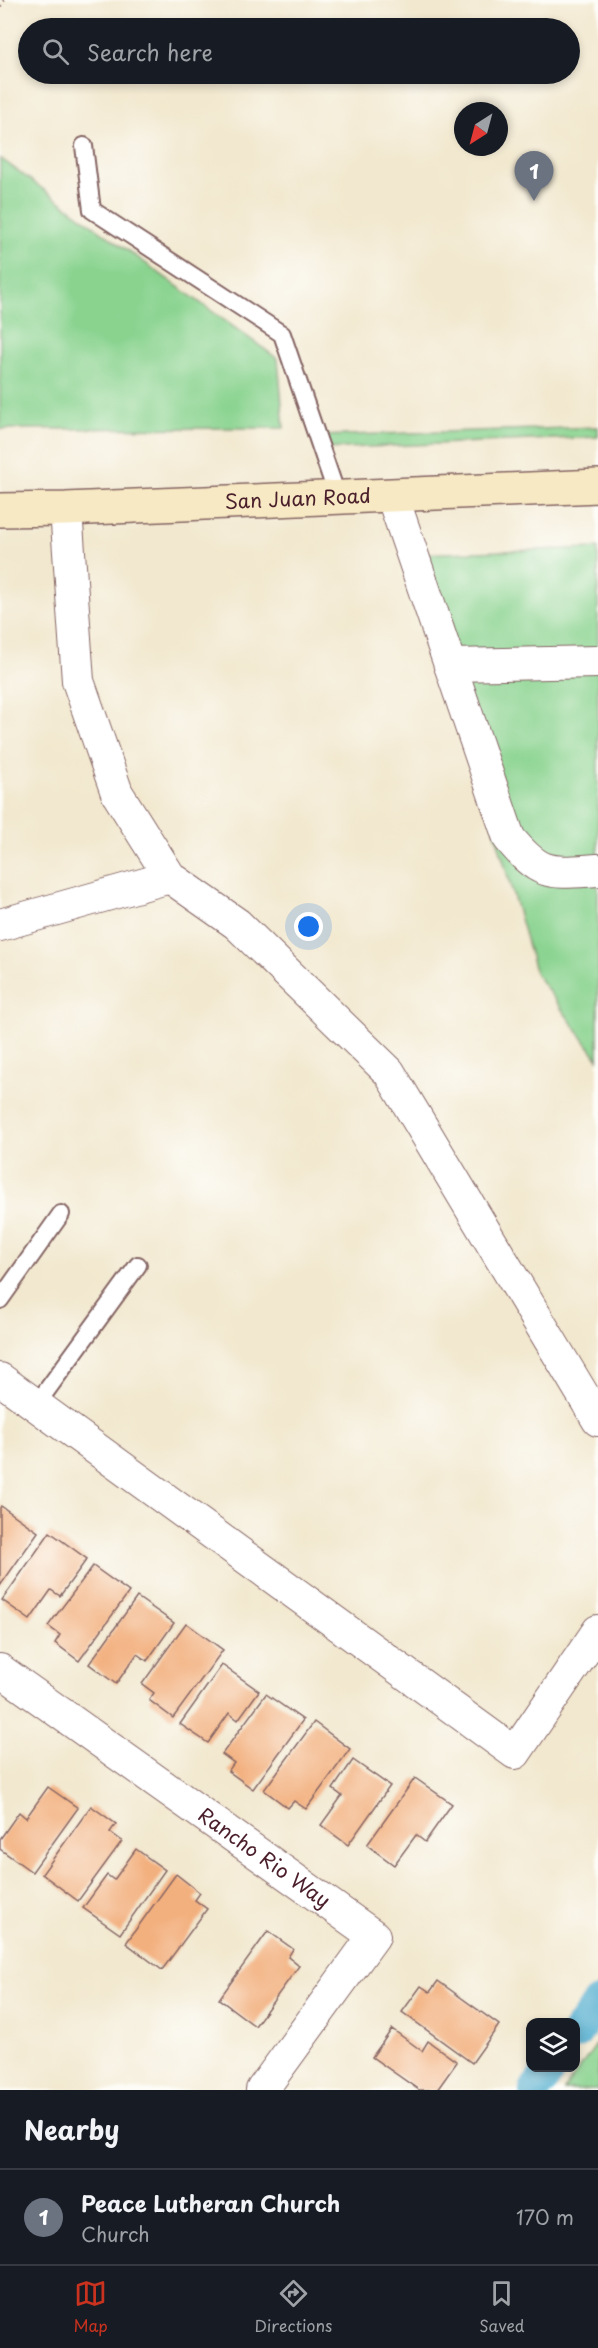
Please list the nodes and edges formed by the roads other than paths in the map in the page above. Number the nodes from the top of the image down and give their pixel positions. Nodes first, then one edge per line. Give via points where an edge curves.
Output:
1 (84, 146) dead end
2 (598, 486) edge
3 (392, 495) junction
4 (338, 498) junction
5 (0, 510) edge
6 (66, 510) junction
7 (598, 662) edge
8 (450, 665) junction
9 (598, 870) edge
10 (170, 877) junction
11 (0, 925) edge
12 (61, 1214) dead end
13 (138, 1266) dead end
14 (0, 1300) edge
15 (0, 1379) edge
16 (36, 1405) junction
17 (598, 1420) edge
18 (598, 1631) edge
19 (0, 1670) edge
20 (262, 2090) edge

1 - 4 lane via 92,210 282,334
2 - 3 main road, San Juan Road
3 - 4 main road, San Juan Road
3 - 8 street
4 - 6 main road, San Juan Road
5 - 6 main road, San Juan Road
6 - 10 street via 78,681 117,793
7 - 8 street
8 - 9 street via 509,837 541,869
10 - 11 street
10 - 17 street via 237,924 389,1072
12 - 14 lane
13 - 16 lane
15 - 16 street
16 - 18 street via 515,1753
19 - 20 street, Rancho Rio Way via 374,1936

